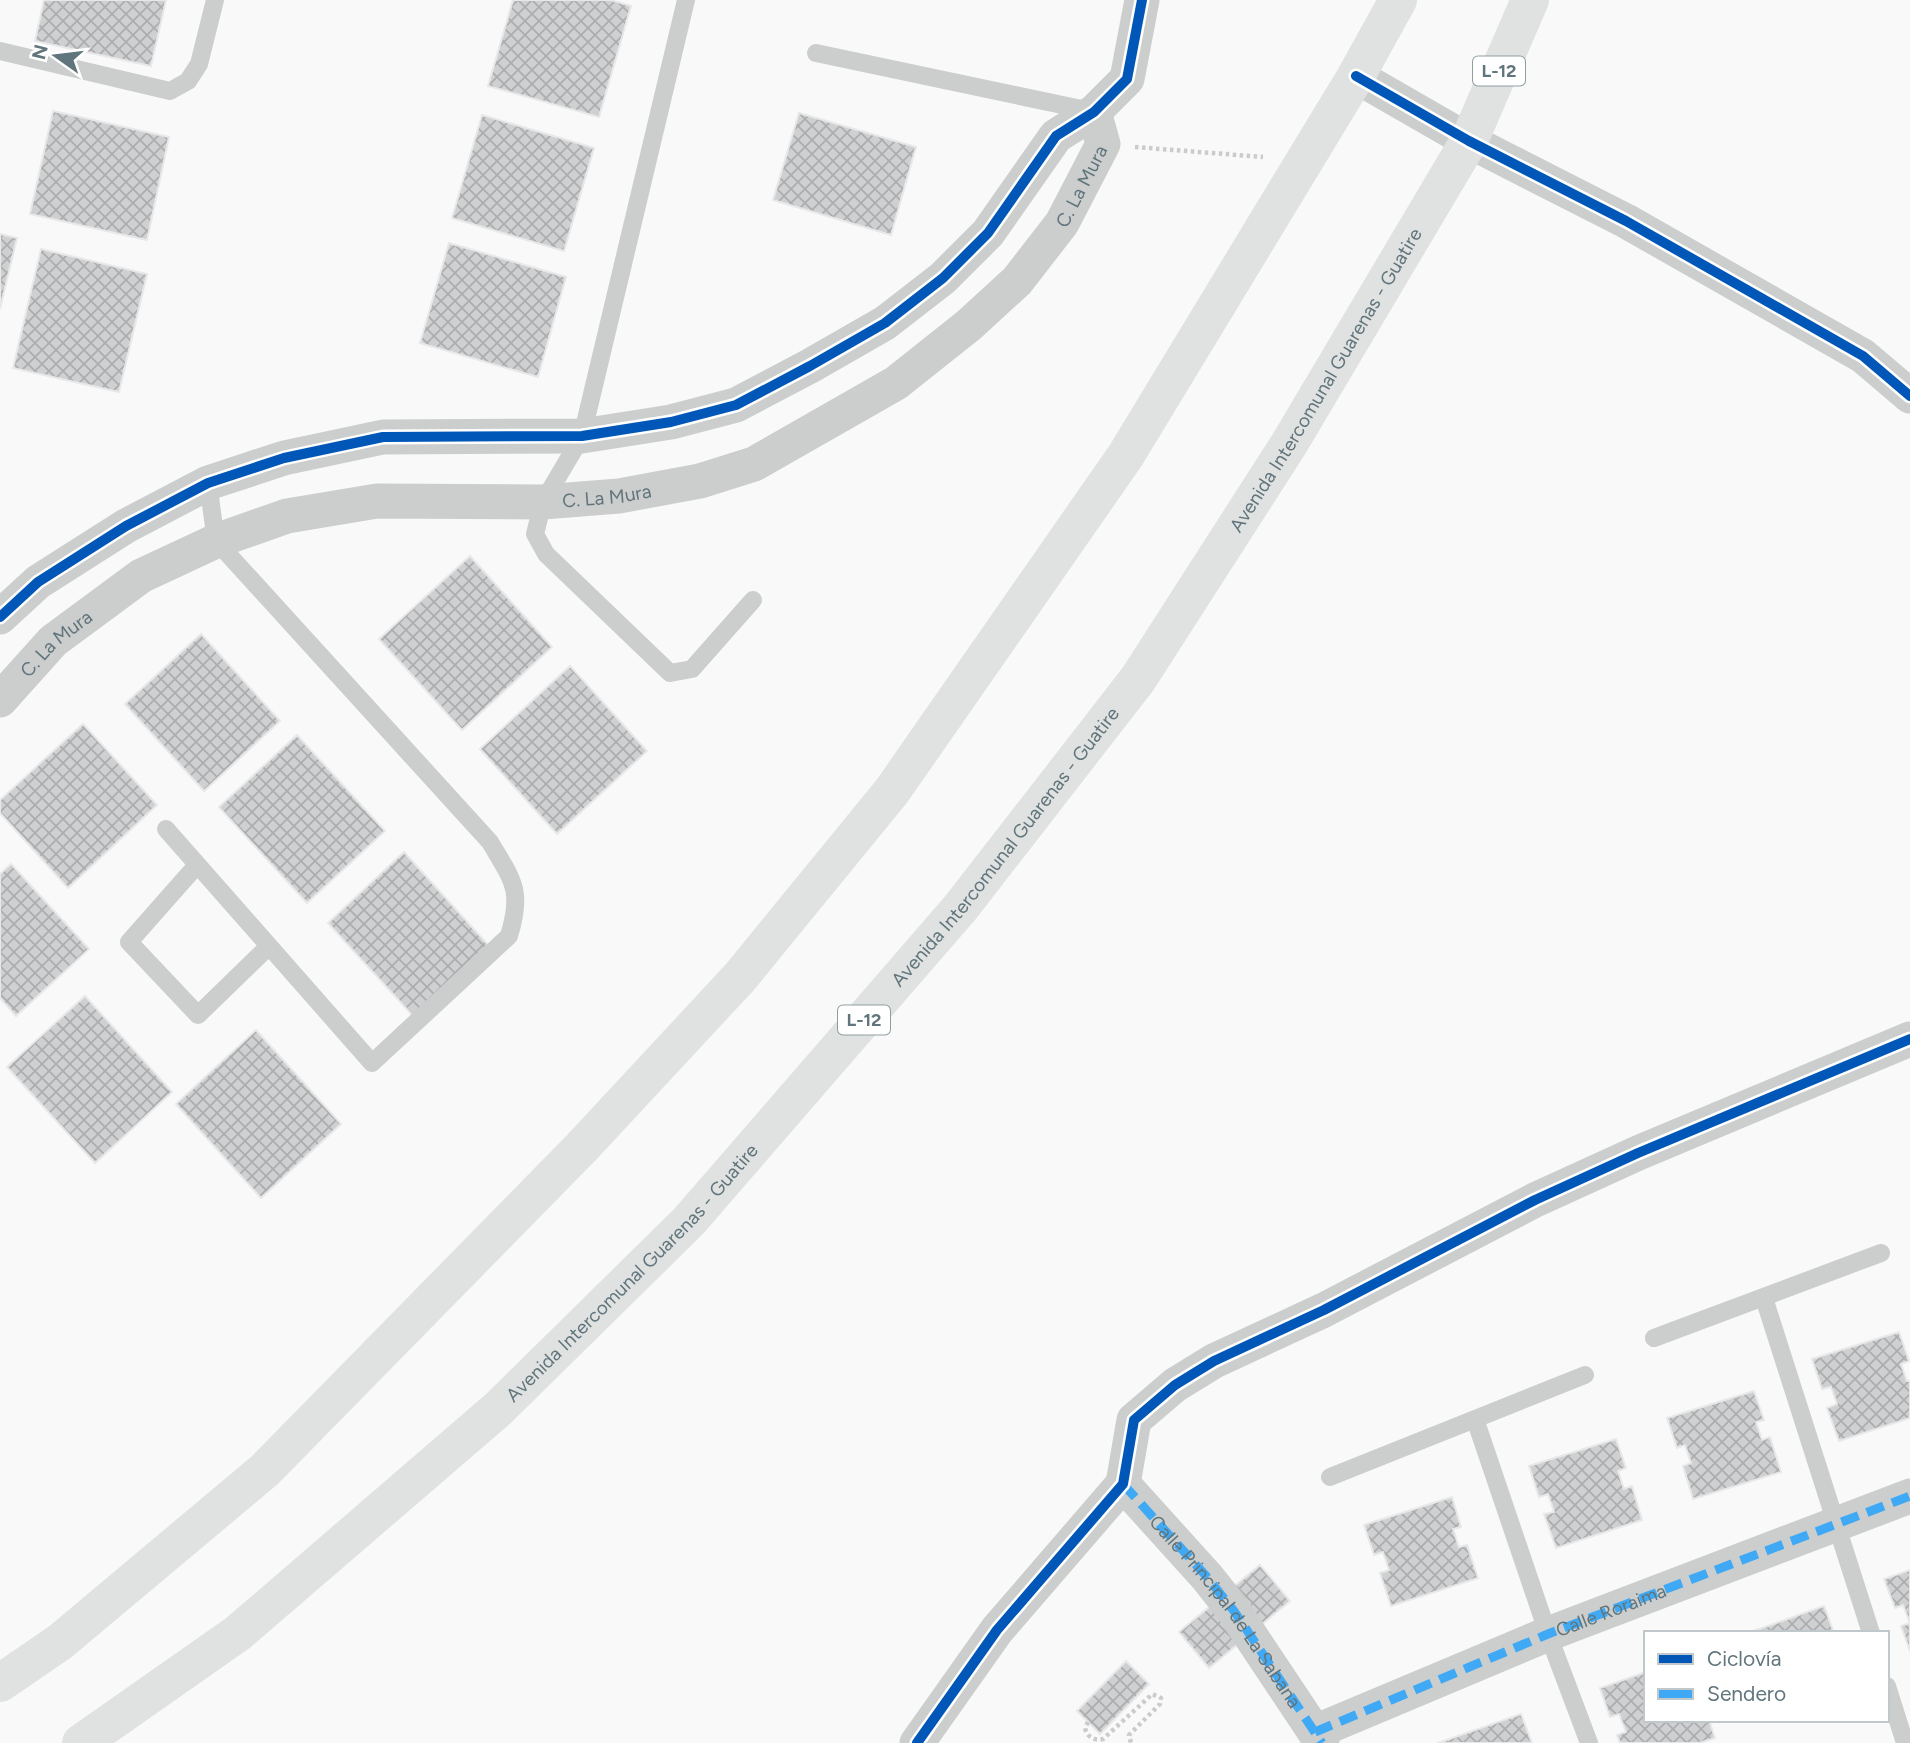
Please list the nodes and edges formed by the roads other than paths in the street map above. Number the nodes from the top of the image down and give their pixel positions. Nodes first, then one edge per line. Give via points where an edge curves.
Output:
1 (215, 0) edge
2 (686, 0) edge
3 (1142, 0) edge
4 (1398, 0) edge
5 (1530, 0) edge
6 (816, 53) dead end
7 (1, 54) edge
8 (1356, 76) junction
9 (1099, 128) junction
10 (1469, 141) junction
11 (1910, 396) edge
12 (582, 436) junction
13 (208, 483) junction
14 (543, 502) junction
15 (216, 541) junction
16 (753, 600) dead end
17 (0, 617) edge
18 (0, 700) edge
19 (166, 829) dead end
20 (197, 864) junction
21 (269, 946) junction
22 (1910, 1039) edge
23 (1881, 1253) dead end
24 (1765, 1298) junction
25 (1654, 1338) dead end
26 (1585, 1375) dead end
27 (1475, 1419) junction
28 (1330, 1477) dead end
29 (1123, 1484) junction
30 (1910, 1496) edge
31 (1838, 1524) junction
32 (1870, 1631) edge
33 (1548, 1634) junction
34 (0, 1683) edge
35 (1889, 1692) edge
36 (1318, 1737) edge
37 (81, 1743) edge
38 (917, 1743) edge
39 (1589, 1743) edge
40 (1905, 1743) edge

1 - 7 lane via 199,64 188,80 170,90
2 - 12 lane
3 - 9 street via 1127,79
4 - 8 highway
5 - 10 highway, Avenida Intercomunal Guarenas - Guatire / L-12
6 - 9 lane
8 - 10 street
8 - 34 highway via 1126,455 892,791 740,977 582,1147 265,1470 60,1642
9 - 12 street via 1056,136 988,233 943,278 885,323 736,405 671,422
9 - 14 street, C. La Mura via 1062,223 1017,281 896,383 754,464 700,481 619,496
10 - 11 street via 1626,221 1851,349
10 - 37 highway, Avenida Intercomunal Guarenas - Guatire / L-12 via 1289,444 1138,679 961,908 689,1221 498,1409 238,1633
12 - 13 street via 383,437 284,458
12 - 14 lane
13 - 15 lane
13 - 17 street via 126,526 38,582
14 - 15 street, C. La Mura via 377,501 287,516
14 - 16 lane via 535,534 546,554 670,673 692,669
15 - 18 street, C. La Mura via 141,576 54,641
15 - 21 lane via 490,842 513,881 517,910 509,936 372,1063
19 - 20 lane
20 - 21 lane
20 - 21 lane via 129,942 198,1015
22 - 29 street via 1535,1200 1214,1362 1175,1385 1134,1420
23 - 24 lane
24 - 25 lane
24 - 31 lane
26 - 27 lane
27 - 28 lane
27 - 33 lane
29 - 36 street, Calle Principal de La Sabana via 1234,1611
29 - 38 street via 997,1630
30 - 31 street, Calle Roraima
31 - 32 lane
31 - 33 street, Calle Roraima
33 - 36 street, Calle Roraima
33 - 39 lane
35 - 40 lane

